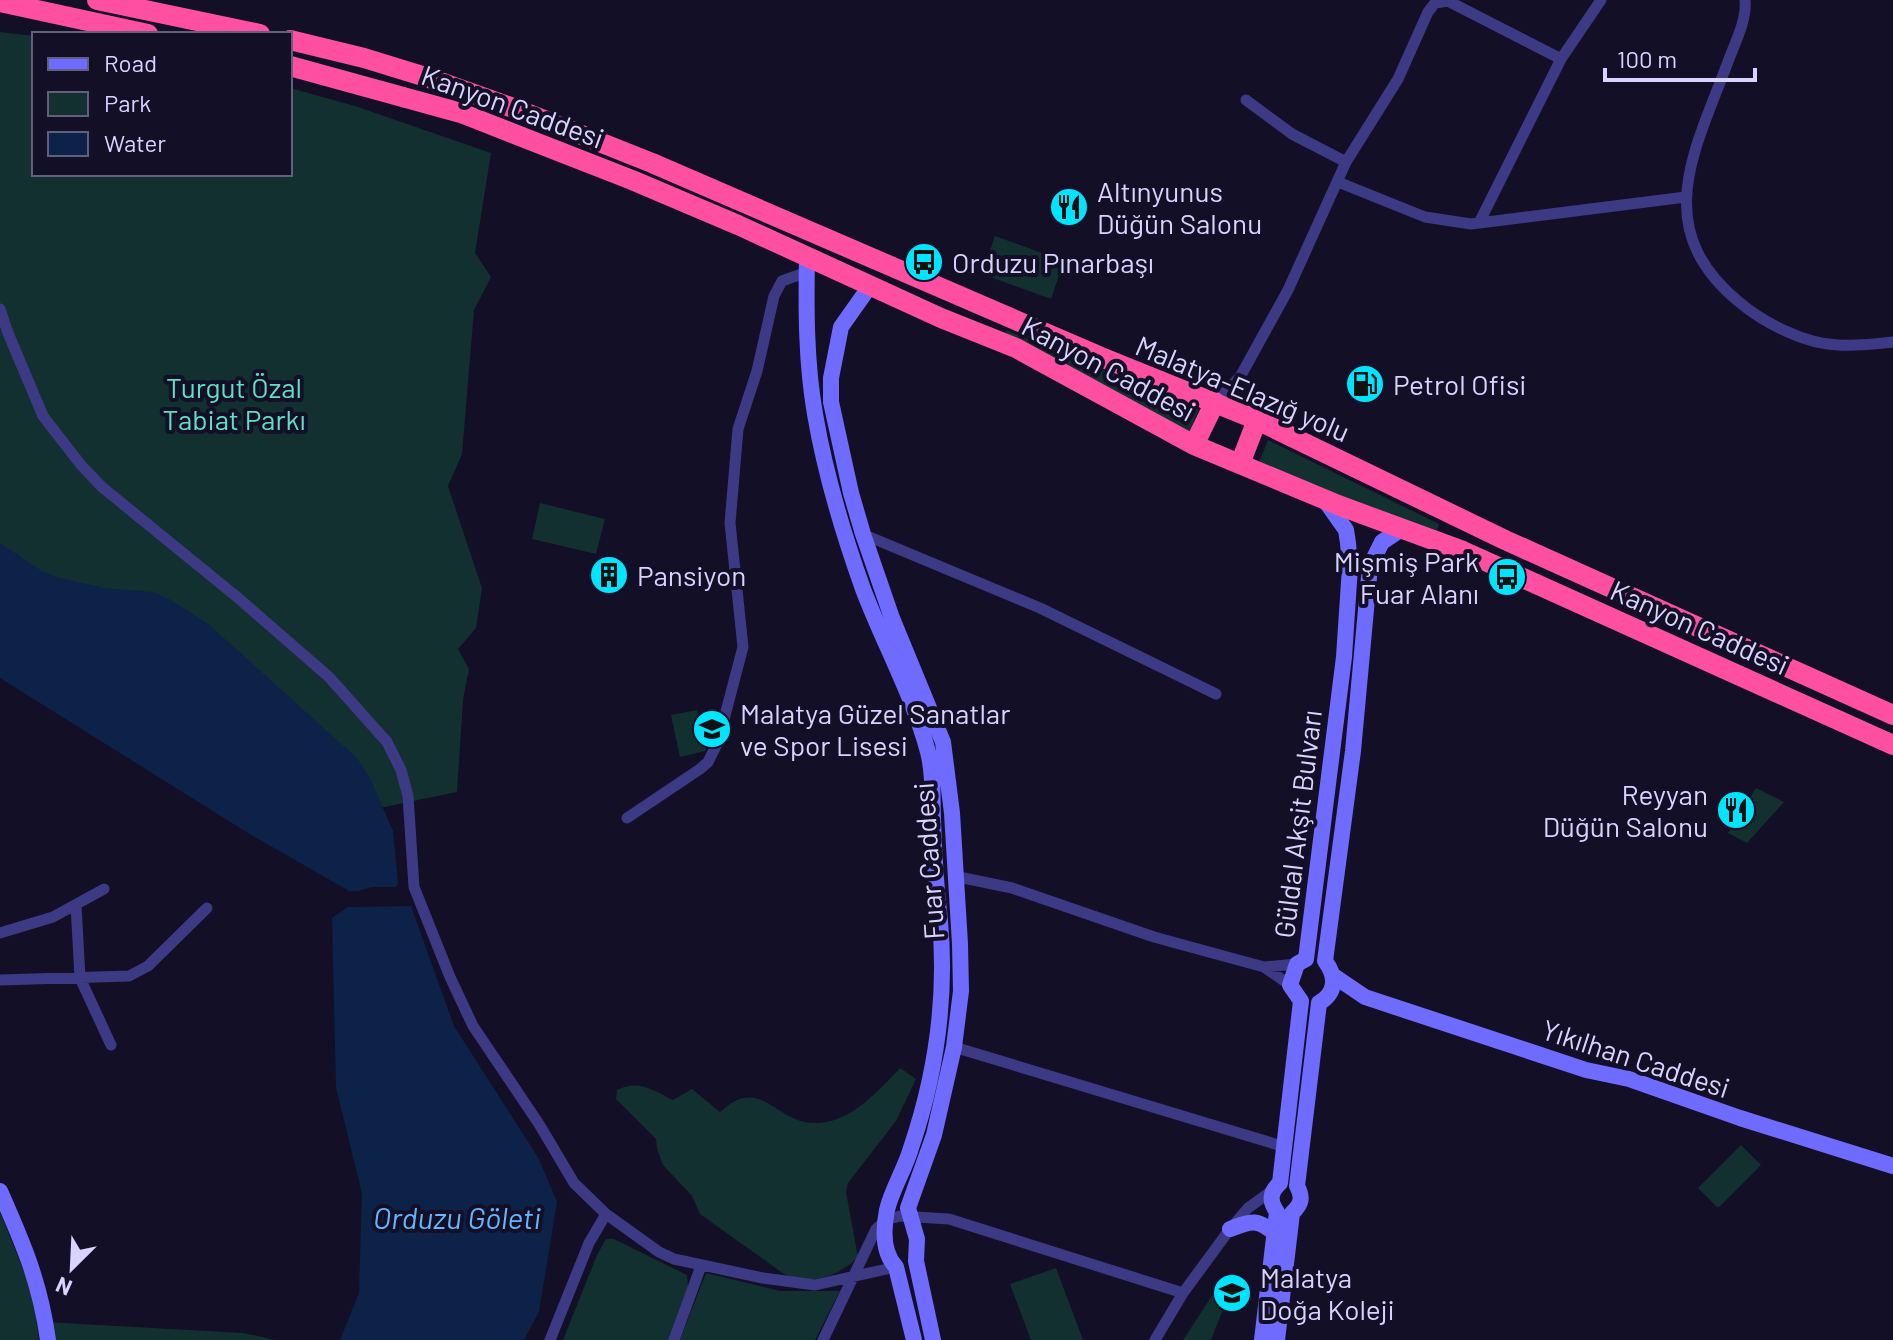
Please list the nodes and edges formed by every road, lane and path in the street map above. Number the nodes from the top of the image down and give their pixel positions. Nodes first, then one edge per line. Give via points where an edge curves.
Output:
1 (97, 0) edge
2 (1601, 0) edge
3 (1745, 0) edge
4 (0, 2) edge
5 (0, 10) edge
6 (83, 21) junction
7 (138, 32) edge
8 (250, 32) edge
9 (292, 40) edge
10 (1561, 59) junction
11 (292, 67) edge
12 (1246, 100) dead end
13 (1346, 162) junction
14 (1338, 182) junction
15 (1686, 197) junction
16 (1479, 223) junction
17 (807, 264) junction
18 (870, 286) junction
19 (0, 309) edge
20 (808, 326) junction
21 (838, 335) junction
22 (1893, 342) edge
23 (1240, 377) junction
24 (1215, 402) junction
25 (1257, 420) junction
26 (1194, 445) junction
27 (1240, 464) junction
28 (1324, 499) junction
29 (1403, 528) junction
30 (844, 529) junction
31 (863, 534) junction
32 (1216, 694) dead end
33 (1893, 715) edge
34 (1893, 745) edge
35 (627, 818) dead end
36 (954, 876) junction
37 (104, 889) dead end
38 (76, 905) junction
39 (207, 908) dead end
40 (0, 933) edge
41 (1301, 962) junction
42 (1264, 967) junction
43 (1329, 969) junction
44 (80, 978) junction
45 (0, 980) edge
46 (1290, 985) junction
47 (1365, 997) junction
48 (1324, 1000) junction
49 (1301, 1001) junction
50 (111, 1045) dead end
51 (954, 1047) junction
52 (1285, 1147) junction
53 (1893, 1166) edge
54 (0, 1191) edge
55 (1282, 1198) junction
56 (606, 1214) junction
57 (910, 1216) junction
58 (937, 1217) junction
59 (886, 1220) junction
60 (1234, 1224) junction
61 (1275, 1234) junction
62 (917, 1239) junction
63 (916, 1261) junction
64 (701, 1266) junction
65 (896, 1267) junction
66 (851, 1279) junction
67 (1183, 1293) junction
68 (48, 1340) edge
69 (550, 1340) edge
70 (674, 1340) edge
71 (823, 1340) edge
72 (914, 1340) edge
73 (933, 1340) edge
74 (1155, 1340) edge
75 (1262, 1340) edge
76 (1277, 1340) edge

1 - 8 highway
2 - 10 street
3 - 15 street via 1738,36 1698,142
4 - 6 highway
5 - 6 street
6 - 7 highway
9 - 24 highway, Malatya-Elazığ yolu via 429,78 555,124
10 - 13 street via 1448,1 1435,3 1398,79
10 - 16 street
11 - 17 highway, Kanyon Caddesi via 406,96 528,137 738,225
12 - 13 street via 1292,134
13 - 14 street
14 - 16 street via 1425,217
14 - 23 street
15 - 16 street
15 - 22 street via 1684,213 1695,248 1717,284 1750,311 1813,341
17 - 18 highway, Kanyon Caddesi
17 - 20 street
17 - 35 street via 778,287 738,429 730,523 744,638 718,742 700,769
18 - 21 street, Fuar Caddesi
18 - 26 highway, Kanyon Caddesi via 1016,348
19 - 56 street via 43,416 81,465 329,677 387,742 408,796 415,891 468,1017 574,1183
20 - 21 street via 824,337
20 - 30 street via 814,411
21 - 31 street, Fuar Caddesi via 831,402
23 - 24 street
23 - 25 street via 1241,397
24 - 25 highway, Malatya-Elazığ yolu
24 - 26 highway
25 - 27 highway
25 - 33 highway, Malatya-Elazığ yolu via 1505,540
26 - 27 highway, Kanyon Caddesi
27 - 28 highway, Kanyon Caddesi
28 - 29 highway, Kanyon Caddesi
28 - 41 street, Güldal Akşit Bulvarı via 1346,530 1349,579 1341,684
29 - 34 highway, Kanyon Caddesi
29 - 43 street, Güldal Akşit Bulvarı via 1382,542 1370,566
30 - 31 street
30 - 59 street via 862,588 923,735 933,789 943,967 940,1025 920,1120
31 - 32 street via 1040,608
31 - 36 street, Fuar Caddesi via 940,731 949,779
36 - 42 street via 1012,888 1154,937
36 - 51 street, Fuar Caddesi via 961,991
37 - 38 street
38 - 40 street
38 - 44 street
39 - 44 street via 140,971
41 - 42 street
41 - 43 street
41 - 46 street, Güldal Akşit Bulvarı
42 - 46 street
43 - 47 street, Yıkılhan Caddesi
43 - 48 street, Güldal Akşit Bulvarı
44 - 45 street
44 - 50 street
46 - 49 street
47 - 48 street, Yıkılhan Caddesi
47 - 53 street, Yıkılhan Caddesi
48 - 49 street, Yıkılhan Caddesi
48 - 55 street, Güldal Akşit Bulvarı
49 - 52 street, Güldal Akşit Bulvarı
51 - 52 street
51 - 57 street, Fuar Caddesi via 934,1135 910,1200
52 - 55 street, Güldal Akşit Bulvarı
54 - 68 street via 30,1259
55 - 60 street via 1248,1208
55 - 61 street, Güldal Akşit Bulvarı
55 - 76 street, Güldal Akşit Bulvarı
56 - 64 street via 659,1252
56 - 69 street
57 - 58 street
57 - 59 street
57 - 62 street, Fuar Caddesi
58 - 62 street via 926,1222
58 - 67 street
59 - 65 street via 886,1251
59 - 66 street via 876,1229
60 - 61 street via 1264,1224
60 - 67 street
61 - 75 street, Güldal Akşit Bulvarı
62 - 63 street, Fuar Caddesi
63 - 65 street via 907,1269
63 - 73 street, Fuar Caddesi
64 - 66 street via 815,1285
64 - 70 street
65 - 66 street
65 - 72 street
66 - 71 street
67 - 74 street

